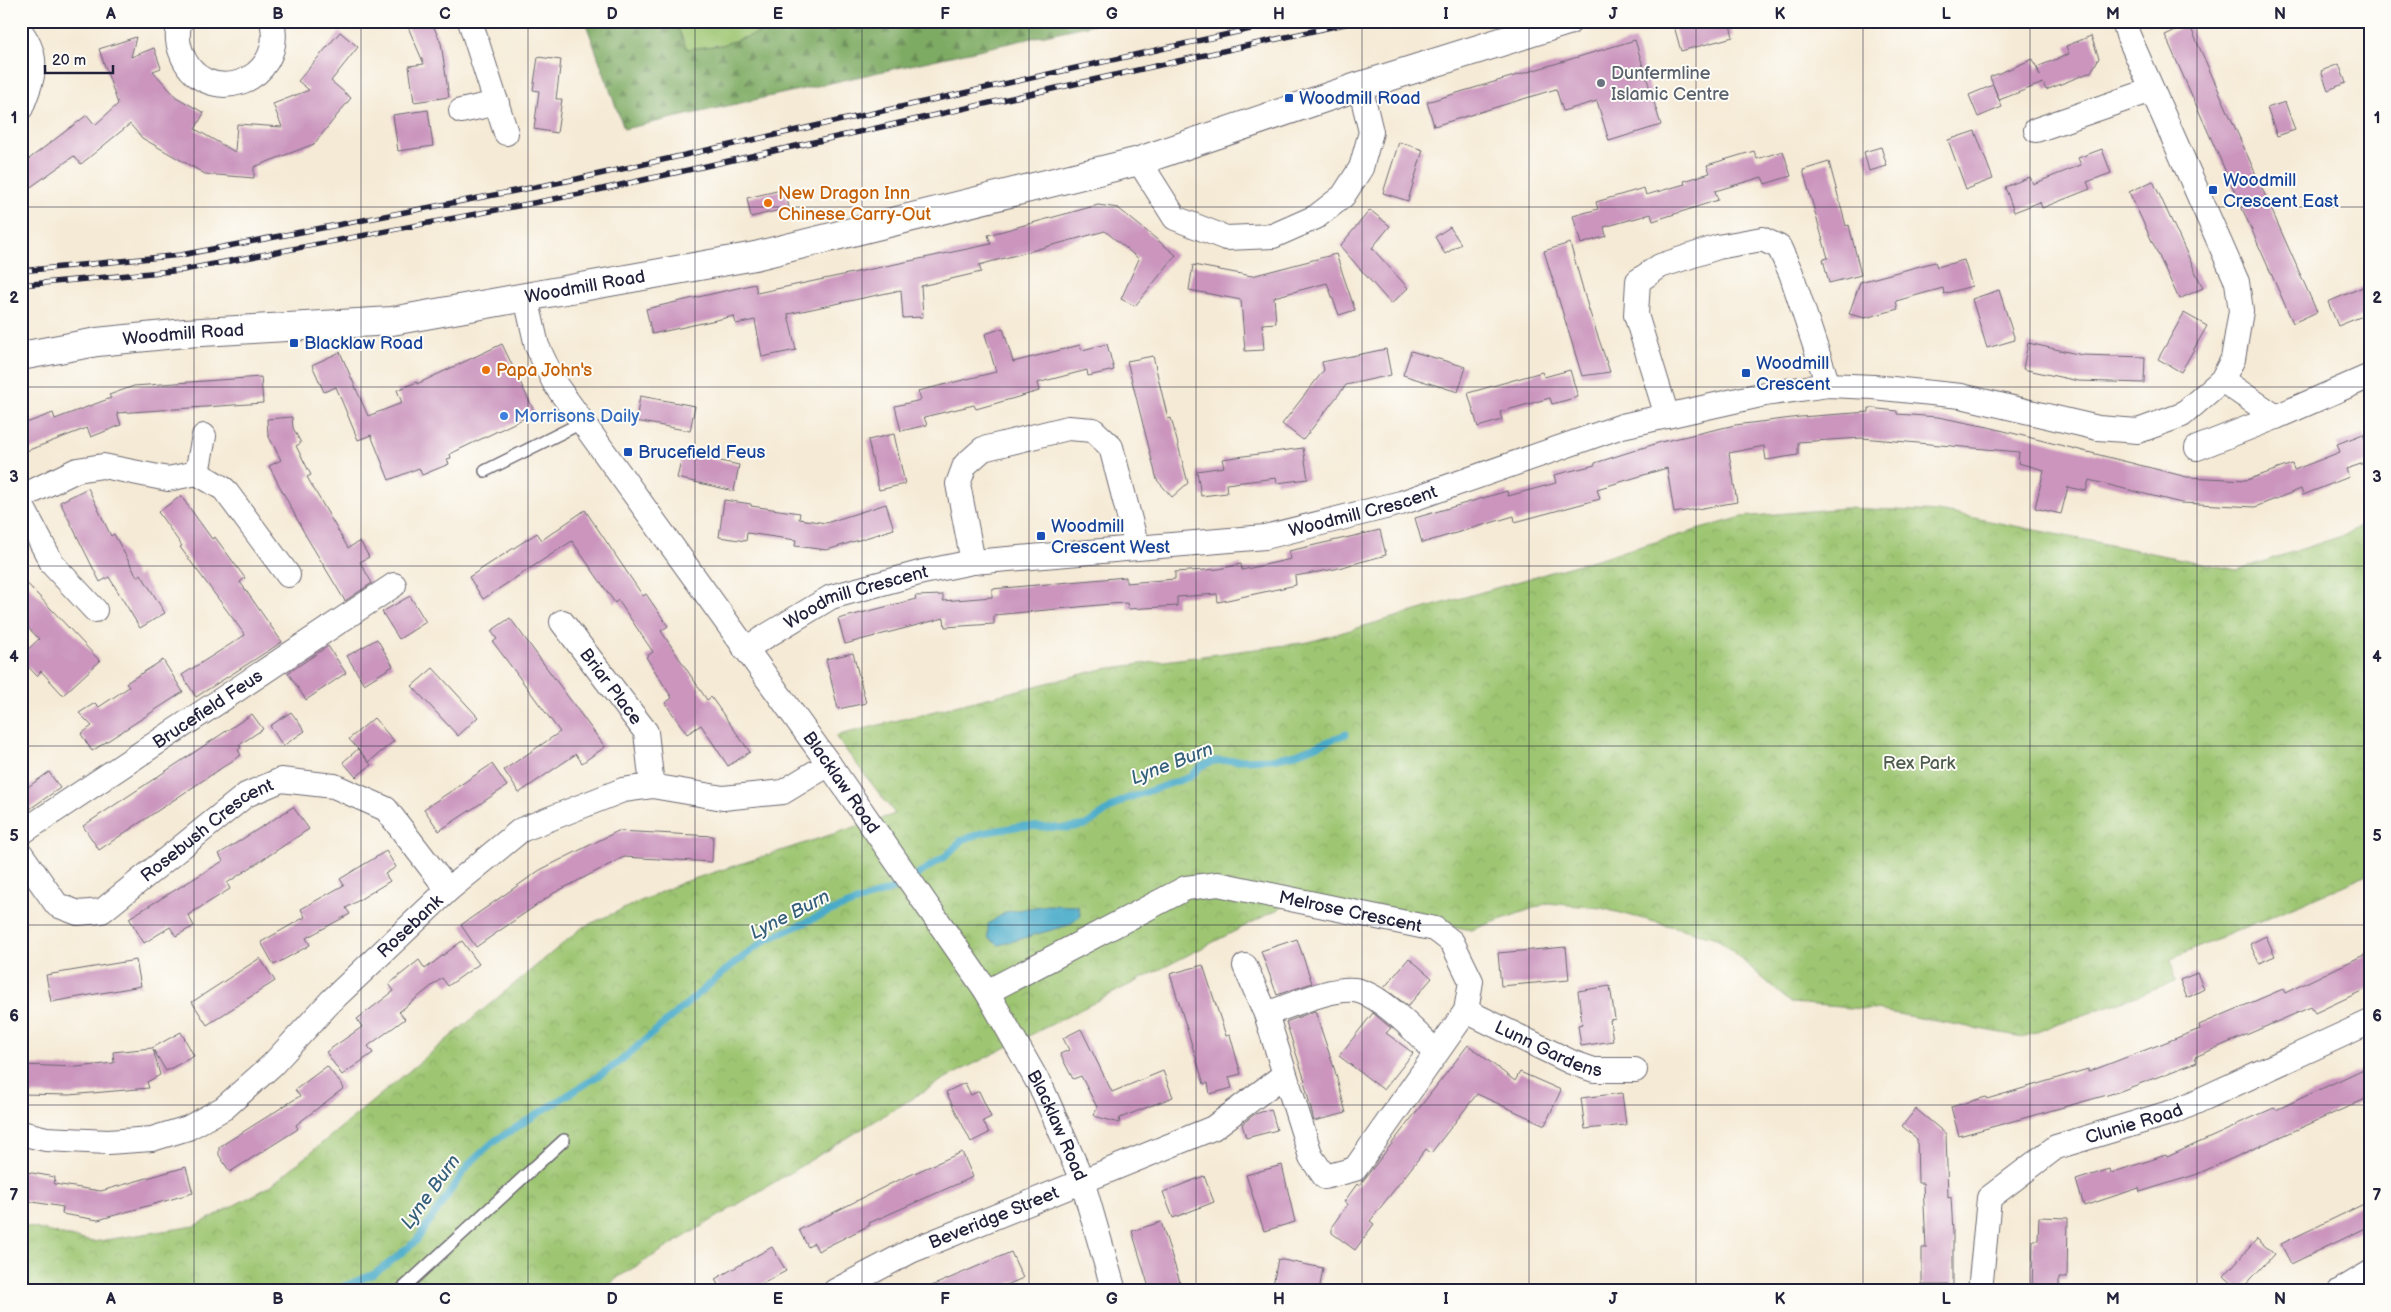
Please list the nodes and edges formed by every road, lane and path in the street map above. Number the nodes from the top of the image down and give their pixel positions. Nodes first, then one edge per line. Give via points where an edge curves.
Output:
1 (180, 21) edge
2 (272, 21) edge
3 (470, 21) edge
4 (1568, 21) edge
5 (2124, 21) edge
6 (21, 32) edge
7 (1360, 86) junction
8 (2152, 90) junction
9 (496, 103) junction
10 (21, 108) edge
11 (461, 111) dead end
12 (2036, 130) dead end
13 (506, 133) dead end
14 (1139, 161) junction
15 (526, 298) junction
16 (21, 356) edge
17 (2370, 376) edge
18 (2222, 380) junction
19 (1828, 386) junction
20 (1667, 416) junction
21 (2276, 417) junction
22 (583, 422) junction
23 (204, 436) dead end
24 (2197, 448) dead end
25 (485, 471) dead end
26 (197, 473) junction
27 (21, 497) edge
28 (21, 504) edge
29 (1137, 547) junction
30 (973, 562) junction
31 (288, 575) dead end
32 (394, 585) dead end
33 (95, 610) dead end
34 (562, 622) dead end
35 (745, 649) junction
36 (829, 764) junction
37 (652, 786) junction
38 (21, 833) edge
39 (21, 854) edge
40 (448, 890) junction
41 (1245, 966) dead end
42 (987, 992) junction
43 (1466, 1011) junction
44 (1266, 1014) junction
45 (2370, 1022) edge
46 (1436, 1052) junction
47 (1635, 1070) dead end
48 (1284, 1075) junction
49 (21, 1132) edge
50 (564, 1140) dead end
51 (1082, 1180) junction
52 (2370, 1273) edge
53 (400, 1291) edge
54 (835, 1291) edge
55 (1114, 1291) edge
56 (1980, 1291) edge
57 (2340, 1291) edge

1 - 2 street via 178,44 191,70 202,79 225,85 245,81 266,65 274,43
3 - 9 street
4 - 7 street, Woodmill Road
5 - 8 street, Woodmill Crescent
6 - 10 street via 30,45 35,72
7 - 14 street, Woodmill Road
7 - 14 street via 1371,132 1361,168 1343,196 1316,217 1273,236 1226,238 1175,218
8 - 12 street
8 - 18 street, Woodmill Crescent via 2237,282 2241,311 2232,359
9 - 11 street
9 - 13 street
14 - 15 street, Woodmill Road via 754,256
15 - 16 street, Woodmill Road via 392,321 186,332 96,342
15 - 22 street, Blacklaw Road via 538,346 555,384
17 - 21 street
18 - 19 street, Woodmill Crescent via 2182,415 2138,431 2098,428 1961,396
18 - 21 street
19 - 20 street, Woodmill Crescent via 1766,394
19 - 20 street via 1791,272 1779,247 1762,239 1718,247 1660,266 1638,281 1636,315
20 - 29 street, Woodmill Crescent via 1622,426 1401,503 1294,530 1265,537
21 - 24 street
22 - 25 lane
22 - 35 street, Blacklaw Road
23 - 26 street
26 - 27 street via 168,479 103,466 78,470
26 - 31 street via 224,489
28 - 33 street via 53,565
29 - 30 street, Woodmill Crescent
29 - 30 street via 1111,447 1093,430 1068,428 983,449 965,465 958,484
30 - 35 street, Woodmill Crescent via 923,572 832,598
32 - 38 street, Brucefield Feus
34 - 37 street, Briar Place via 646,732
35 - 36 street, Blacklaw Road
36 - 37 street, Rosebank via 783,792 723,798
36 - 42 street, Blacklaw Road
37 - 40 street, Rosebank via 623,790 521,830
39 - 40 street, Rosebush Crescent via 57,905 78,913 102,911 246,794 280,780 334,786 386,809
40 - 49 street, Rosebank via 331,1001 272,1065 224,1108 188,1128 152,1139 108,1142 46,1139
41 - 44 street, Melrose Crescent
42 - 43 street, Melrose Crescent via 1186,888 1218,884 1435,929 1452,942 1471,981
42 - 51 street, Blacklaw Road via 1043,1091
43 - 46 street, Melrose Crescent
43 - 47 street, Lunn Gardens via 1571,1062 1594,1070
44 - 46 street via 1337,991 1355,990 1375,998
44 - 48 street, Melrose Crescent
45 - 56 street, Clunie Road via 2176,1111 2056,1147 1989,1198
46 - 48 street, Melrose Crescent via 1355,1169 1325,1177 1311,1157
48 - 51 street, Beveridge Street via 1213,1128
50 - 53 lane
51 - 54 street, Beveridge Street via 911,1251
51 - 55 street, Blacklaw Road
52 - 57 street

